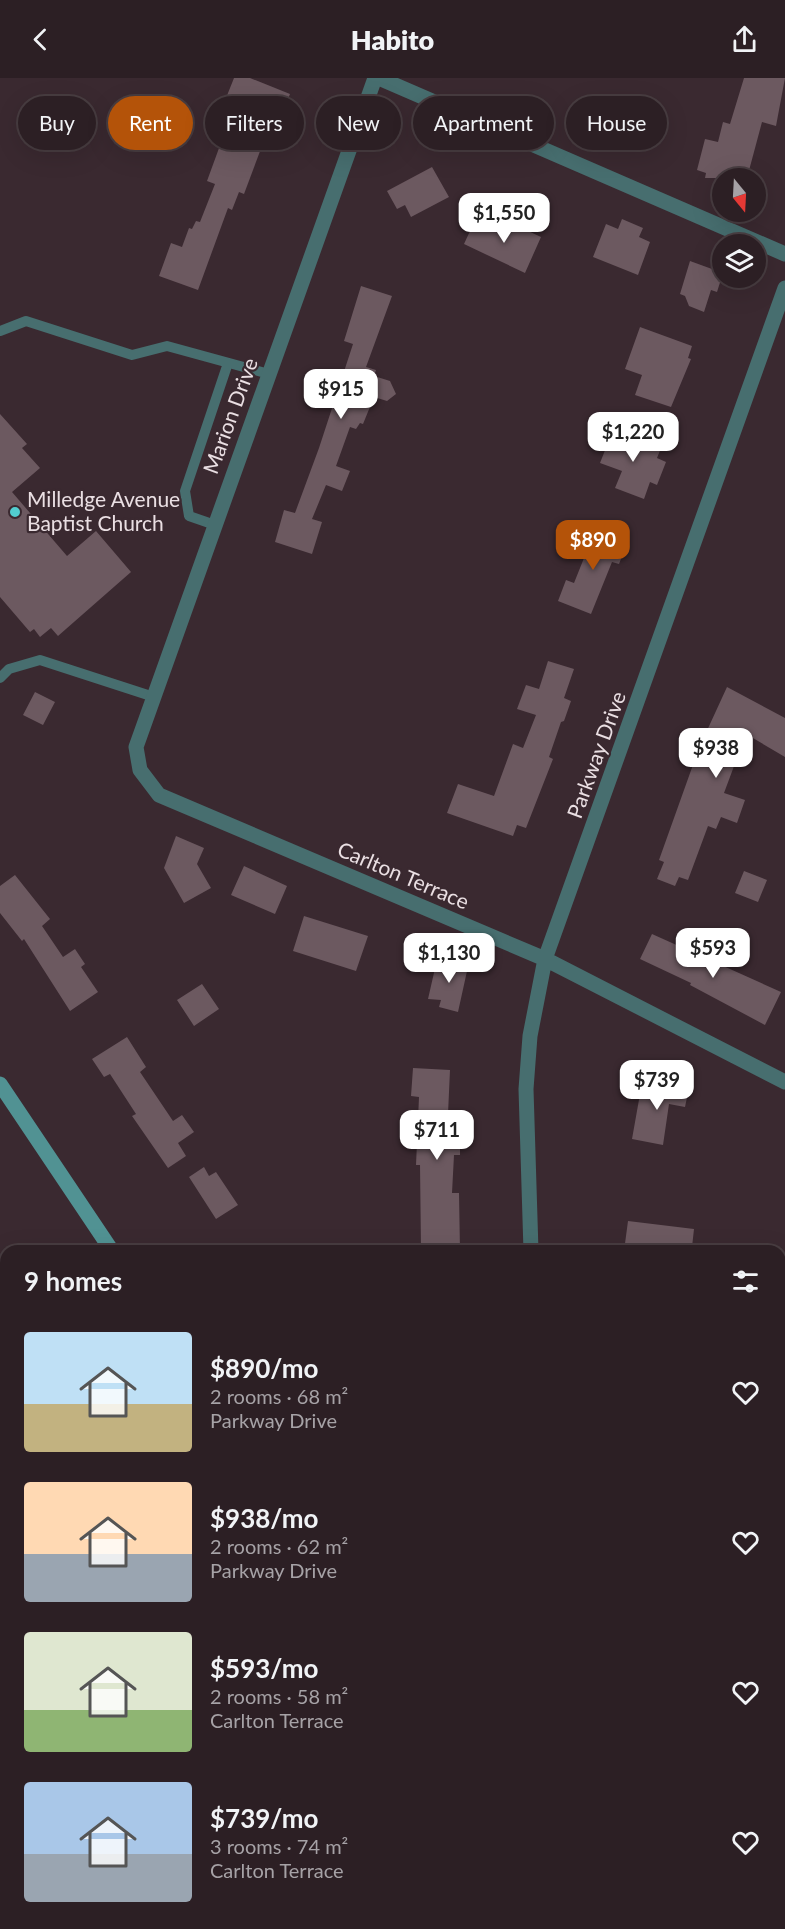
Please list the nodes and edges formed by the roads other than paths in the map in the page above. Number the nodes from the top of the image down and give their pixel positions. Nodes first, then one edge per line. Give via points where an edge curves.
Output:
1 (377, 78) edge
2 (785, 254) edge
3 (785, 288) edge
4 (0, 331) edge
5 (228, 363) junction
6 (269, 374) junction
7 (215, 525) junction
8 (0, 678) edge
9 (154, 697) junction
10 (140, 770) joint
11 (545, 959) junction
12 (785, 1082) edge
13 (0, 1083) edge
14 (108, 1245) edge
15 (531, 1245) edge

1 - 2 street
1 - 6 street, Marion Drive
3 - 11 street, Parkway Drive
4 - 5 lane via 26,321 132,355 167,346
5 - 6 lane
5 - 7 lane via 185,491 189,516
6 - 7 street, Marion Drive
7 - 9 street, Marion Drive
8 - 9 lane via 9,669 40,660
9 - 10 street, Marion Drive via 136,747
10 - 11 street, Carlton Terrace via 159,795
11 - 12 street, Carlton Terrace
11 - 15 street, Parkway Drive via 530,1036 526,1089
13 - 14 main road

